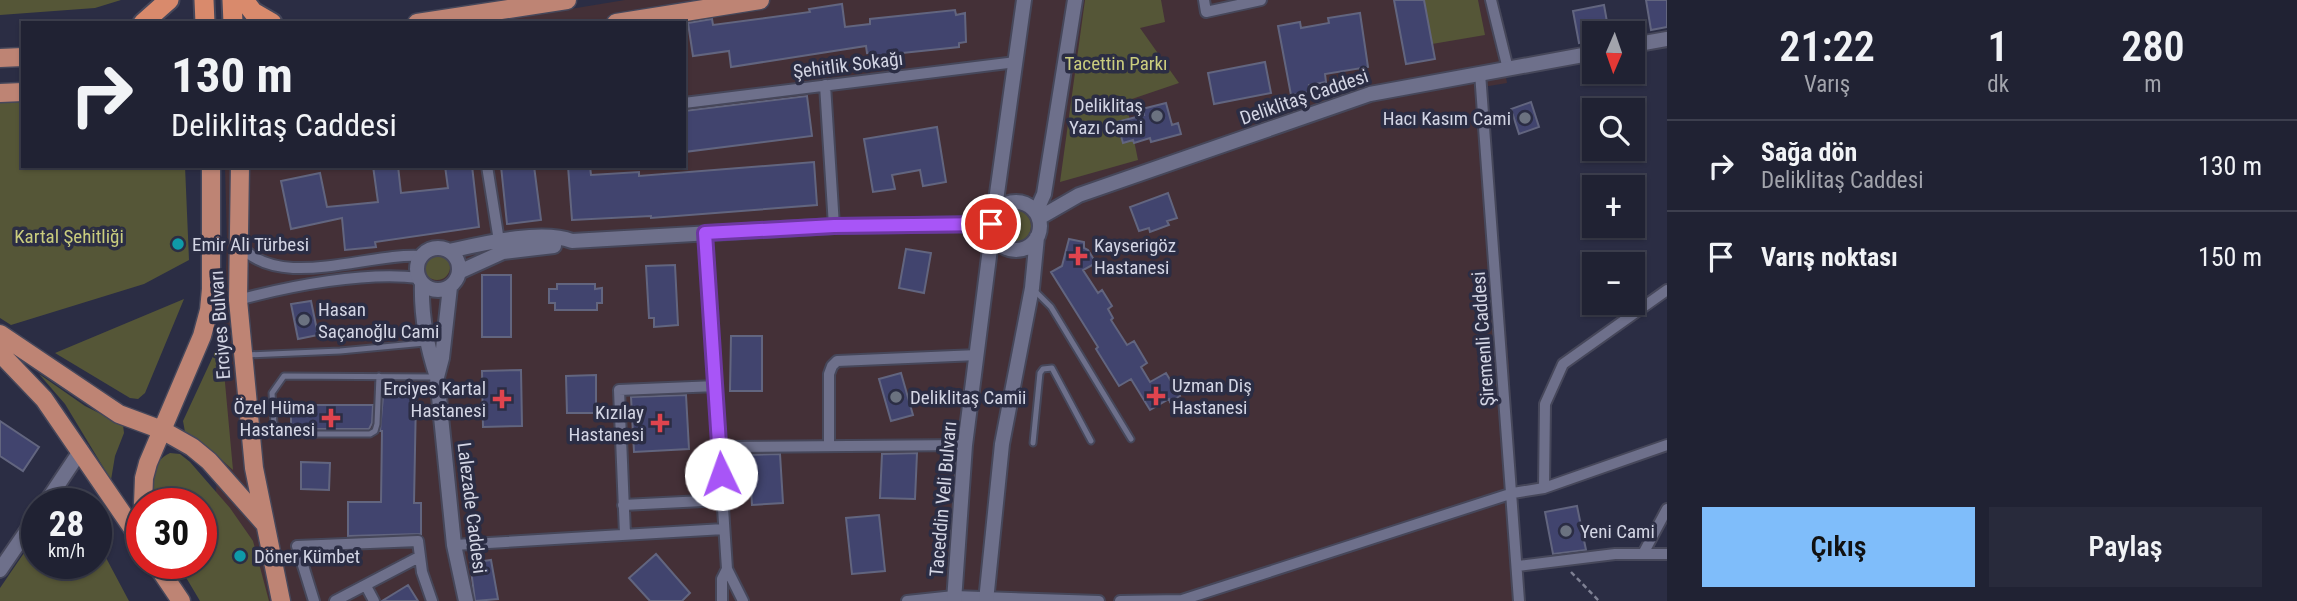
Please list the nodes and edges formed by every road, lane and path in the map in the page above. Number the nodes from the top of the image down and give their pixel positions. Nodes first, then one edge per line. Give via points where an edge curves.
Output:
1 (169, 0) edge
2 (204, 0) edge
3 (232, 0) edge
4 (244, 0) edge
5 (566, 0) edge
6 (760, 0) edge
7 (1024, 0) edge
8 (1075, 0) edge
9 (1204, 0) edge
10 (1261, 0) edge
11 (1491, 0) edge
12 (145, 21) edge
13 (205, 21) edge
14 (233, 21) edge
15 (269, 21) edge
16 (430, 21) edge
17 (629, 21) edge
18 (1667, 39) edge
19 (1645, 43) edge
20 (1582, 54) edge
21 (21, 57) edge
22 (0, 58) edge
23 (1016, 62) junction
24 (1508, 69) junction
25 (1480, 74) junction
26 (825, 85) junction
27 (21, 92) edge
28 (0, 93) edge
29 (686, 103) edge
30 (211, 168) edge
31 (241, 168) edge
32 (487, 168) edge
33 (1038, 215) junction
34 (992, 224) junction
35 (834, 226) junction
36 (705, 233) junction
37 (1037, 237) junction
38 (499, 241) junction
39 (572, 241) junction
40 (239, 243) junction
41 (449, 251) junction
42 (421, 256) junction
43 (459, 272) junction
44 (420, 281) junction
45 (450, 287) junction
46 (1032, 288) junction
47 (1667, 290) edge
48 (237, 300) junction
49 (0, 334) edge
50 (428, 343) junction
51 (0, 353) edge
52 (243, 355) junction
53 (978, 355) junction
54 (379, 376) junction
55 (437, 377) junction
56 (717, 386) junction
57 (162, 430) junction
58 (1131, 439) dead end
59 (1091, 441) dead end
60 (1033, 443) dead end
61 (965, 445) junction
62 (1667, 445) edge
63 (829, 446) junction
64 (720, 447) junction
65 (81, 450) junction
66 (56, 488) edge
67 (144, 488) edge
68 (1544, 488) junction
69 (1513, 493) junction
70 (723, 500) junction
71 (623, 505) junction
72 (1667, 509) edge
73 (126, 518) edge
74 (264, 523) junction
75 (724, 529) junction
76 (625, 534) junction
77 (21, 539) edge
78 (454, 545) junction
79 (1644, 552) junction
80 (1667, 554) edge
81 (419, 557) junction
82 (1558, 561) junction
83 (1518, 566) junction
84 (727, 569) junction
85 (0, 570) edge
86 (166, 579) edge
87 (170, 579) edge
88 (366, 586) junction
89 (178, 596) edge
90 (954, 598) edge
91 (986, 598) edge
92 (1182, 600) edge
93 (281, 601) edge
94 (314, 601) edge
95 (335, 601) edge
96 (374, 601) edge
97 (432, 601) edge
98 (466, 601) edge
99 (722, 601) edge
100 (743, 601) edge
101 (907, 601) edge
102 (1099, 601) edge
103 (1120, 601) edge
104 (1519, 601) edge
105 (1599, 601) edge

1 - 12 highway
2 - 13 highway
3 - 14 highway
4 - 15 highway
5 - 16 main road
6 - 17 main road
7 - 23 street, Taceddin Veli Bulvarı
8 - 33 street
9 - 10 street via 1206,12
11 - 24 street
18 - 19 street
20 - 24 street, Deliklitaş Caddesi
21 - 22 main road
23 - 26 street, Şehitlik Sokağı
23 - 34 street, Taceddin Veli Bulvarı
24 - 25 street, Deliklitaş Caddesi
25 - 33 street, Deliklitaş Caddesi via 1390,89 1350,101 1079,195
25 - 69 street, Şiremenli Caddesi
26 - 29 street, Şehitlik Sokağı
26 - 35 street
27 - 28 main road
30 - 57 main road, Erciyes Bulvarı via 209,310
31 - 40 main road, Erciyes Bulvarı
32 - 38 street
33 - 34 street via 1027,204 1014,201 1002,205
33 - 37 street
34 - 35 street
34 - 37 street via 1004,248 1017,250
34 - 53 street, Taceddin Veli Bulvarı
35 - 36 street
36 - 39 street
36 - 56 street
37 - 46 street
38 - 39 street
38 - 41 street
39 - 43 street via 503,252
40 - 42 street via 257,260 290,267
40 - 48 main road, Erciyes Bulvarı
41 - 42 street via 437,248
41 - 43 street
42 - 44 street via 416,267
43 - 45 street
44 - 45 street via 438,290
44 - 48 street via 374,276
44 - 50 street, Lalezade Caddesi
45 - 55 street, Lalezade Caddesi
46 - 58 lane via 1051,307
46 - 91 street via 1002,444
47 - 68 street via 1563,364 1545,404
48 - 52 main road, Erciyes Bulvarı
49 - 57 main road via 119,414
50 - 52 lane
50 - 55 street, Lalezade Caddesi
51 - 65 main road via 44,399
52 - 74 main road, Erciyes Bulvarı
53 - 61 street, Taceddin Veli Bulvarı
53 - 63 street via 838,361 829,374
54 - 54 lane via 284,376 272,393 274,424 284,434 370,434 377,424
54 - 55 lane
55 - 78 street, Lalezade Caddesi
56 - 64 street
56 - 71 street via 619,390
57 - 67 main road, Erciyes Bulvarı
57 - 74 main road via 202,454
59 - 60 lane via 1049,367 1040,373
61 - 63 street
61 - 90 street, Taceddin Veli Bulvarı
62 - 68 street
63 - 64 street
64 - 70 street
65 - 66 street
65 - 73 main road
68 - 69 street
69 - 83 street, Şiremenli Caddesi
69 - 92 street
70 - 71 street
70 - 75 street
71 - 76 street
72 - 79 street
74 - 93 main road, Erciyes Bulvarı
75 - 76 street
75 - 84 street
76 - 78 street
77 - 85 street
78 - 98 street, Lalezade Caddesi
79 - 80 street
79 - 82 street
81 - 88 street
81 - 94 street via 418,541 297,546
81 - 97 street
82 - 83 street
82 - 105 path
83 - 104 street, Şiremenli Caddesi
84 - 99 street
84 - 100 street
86 - 89 main road
87 - 89 main road
88 - 95 street
88 - 96 street
90 - 91 street
90 - 101 street
91 - 102 street
92 - 103 street

